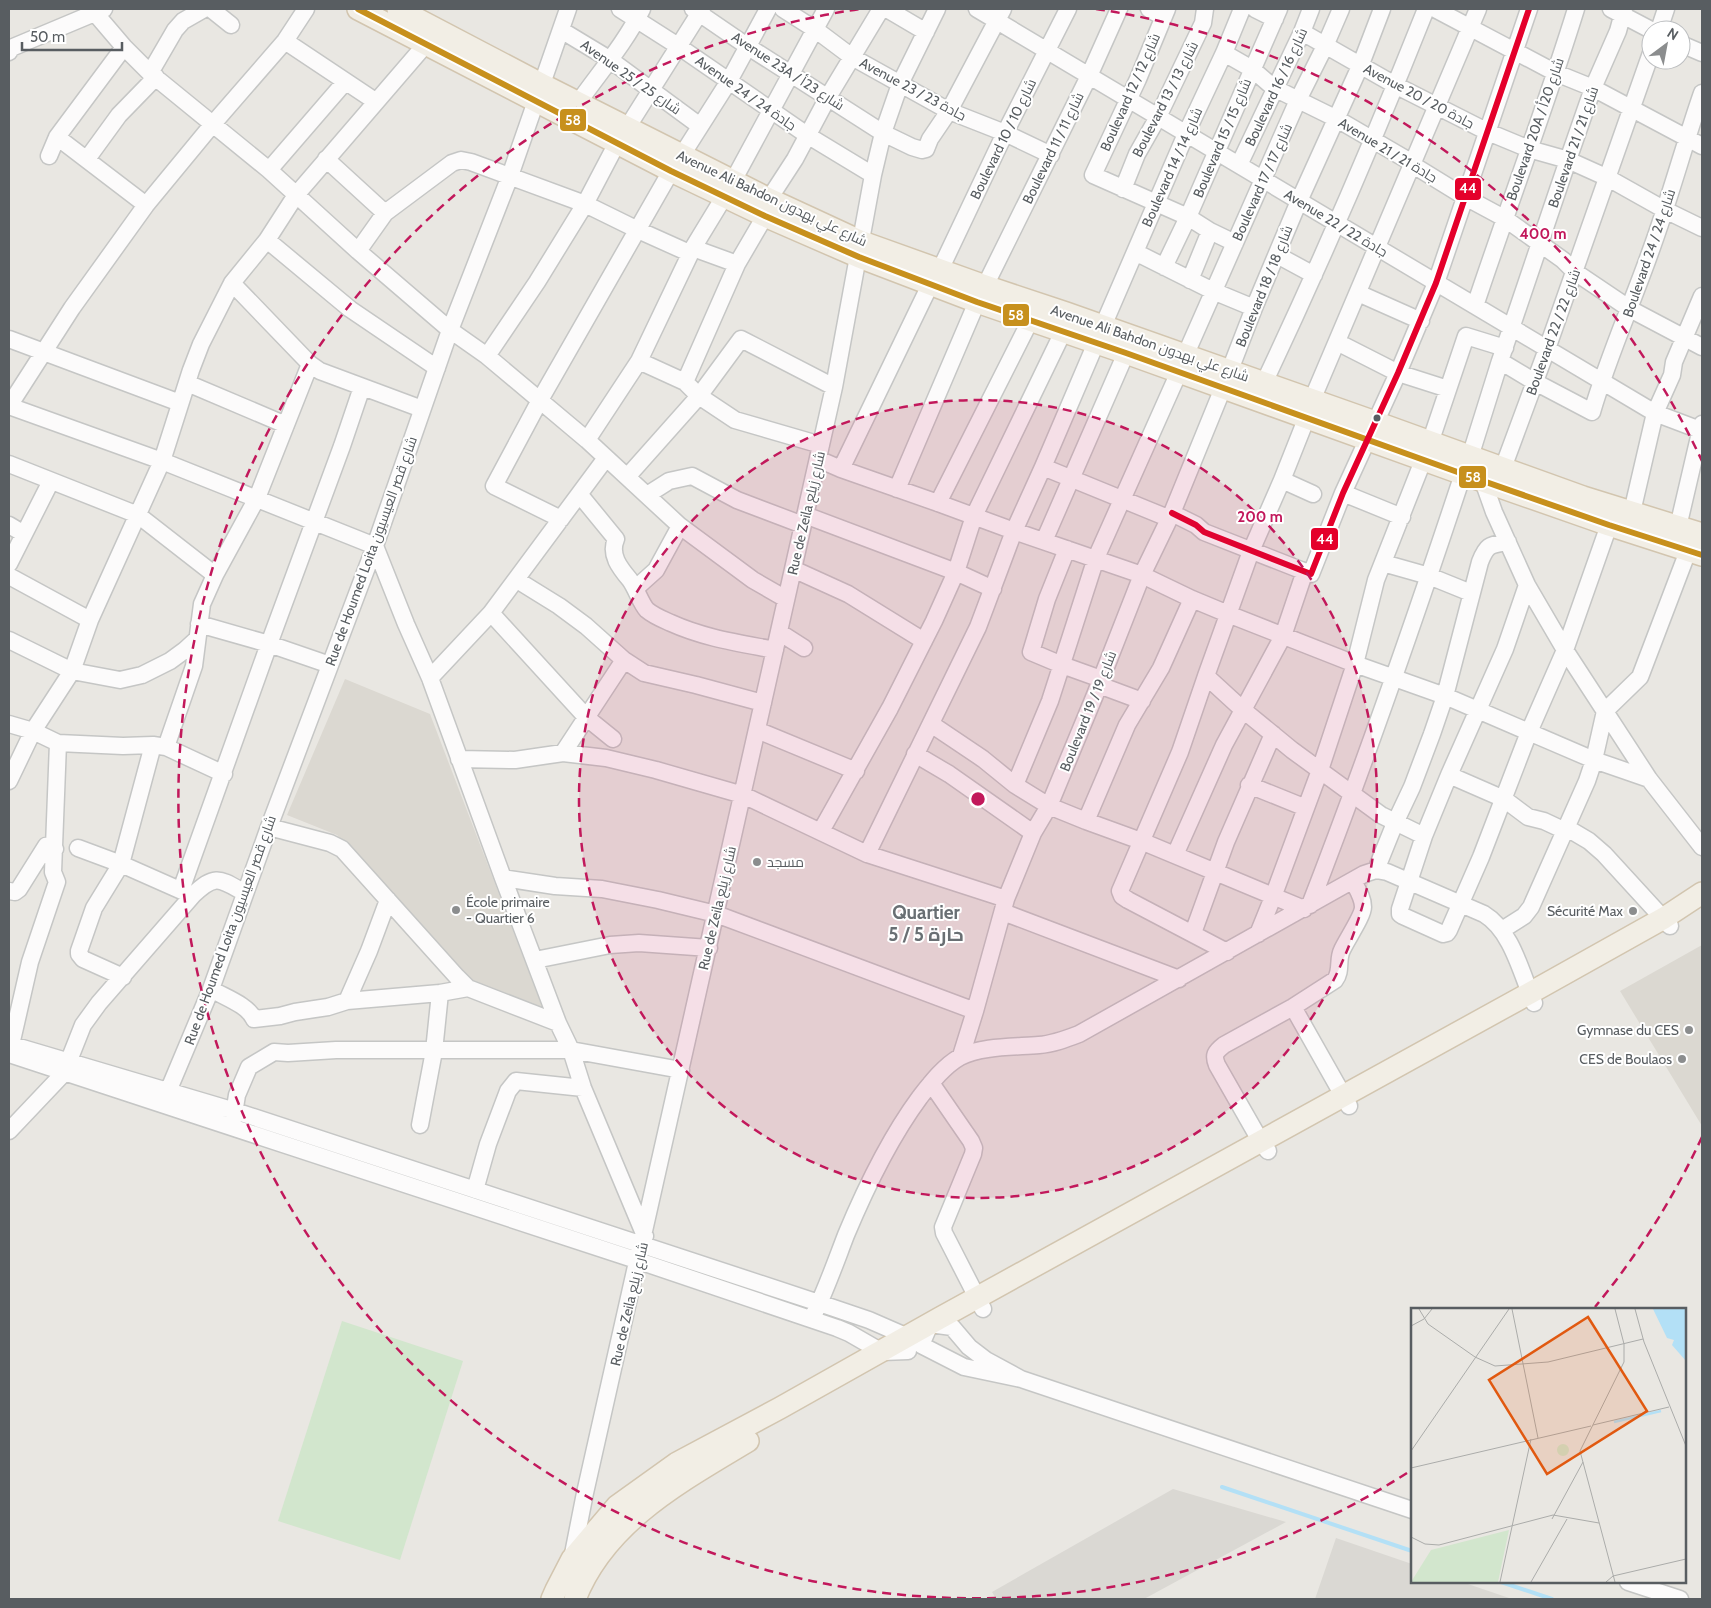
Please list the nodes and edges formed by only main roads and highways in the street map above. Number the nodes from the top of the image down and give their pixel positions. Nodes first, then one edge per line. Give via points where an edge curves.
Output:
1 (358, 9) edge
2 (398, 9) edge
3 (540, 93) junction
4 (622, 135) junction
5 (981, 294) junction
6 (1100, 334) junction
7 (1182, 364) junction
8 (1226, 379) junction
9 (1309, 409) junction
10 (1466, 466) junction
11 (1702, 534) edge
12 (1695, 553) edge
13 (1702, 893) edge
14 (1702, 905) edge
15 (1667, 922) junction
16 (980, 1304) junction
17 (912, 1344) junction
18 (578, 1590) edge
19 (552, 1599) edge

1 - 3 main road, Avenue Ali Bahdon شارع علي بهدون via 426,44
2 - 3 main road, Avenue Ali Bahdon شارع علي بهدون
3 - 4 main road, Avenue Ali Bahdon شارع علي بهدون
3 - 4 main road, Avenue Ali Bahdon شارع علي بهدون via 578,103
4 - 5 main road, Avenue Ali Bahdon شارع علي بهدون via 767,208 861,250
5 - 6 main road, Avenue Ali Bahdon شارع علي بهدون
5 - 6 main road, Avenue Ali Bahdon شارع علي بهدون via 1030,320 1063,332
6 - 7 main road, Avenue Ali Bahdon شارع علي بهدون
6 - 7 main road, Avenue Ali Bahdon شارع علي بهدون via 1126,353
7 - 8 main road, Avenue Ali Bahdon شارع علي بهدون
8 - 9 main road, Avenue Ali Bahdon شارع علي بهدون
8 - 9 main road, Avenue Ali Bahdon شارع علي بهدون via 1264,383
9 - 10 main road, Avenue Ali Bahdon شارع علي بهدون
10 - 11 main road, Avenue Ali Bahdon شارع علي بهدون via 1503,468
10 - 12 main road, Avenue Ali Bahdon شارع علي بهدون via 1483,481
13 - 15 main road
14 - 15 main road
15 - 16 main road
16 - 17 main road via 952,1328
16 - 17 main road via 930,1324
17 - 18 main road via 679,1482 611,1538
17 - 19 main road via 882,1352 677,1463 616,1506 572,1559

